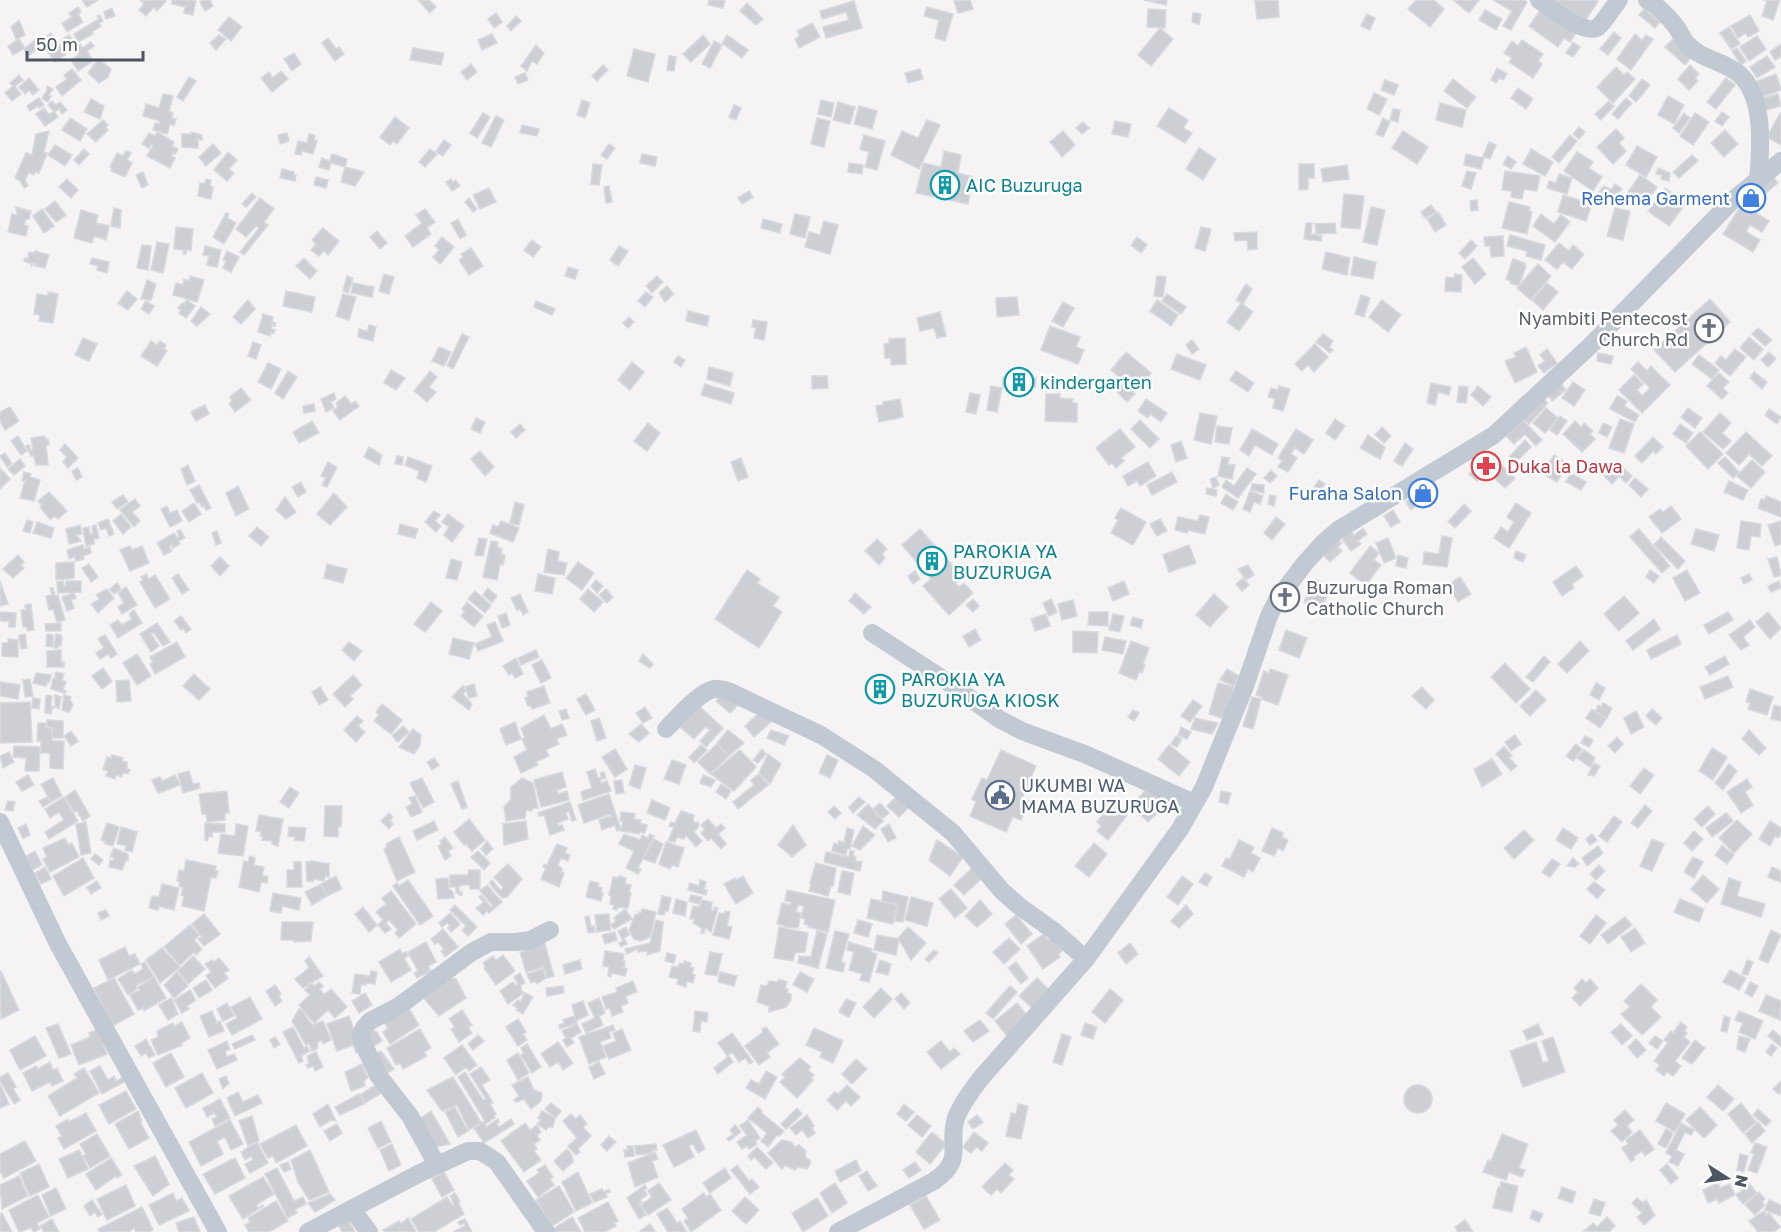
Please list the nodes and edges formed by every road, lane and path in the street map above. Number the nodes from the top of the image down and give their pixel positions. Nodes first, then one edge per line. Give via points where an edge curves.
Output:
1 (1539, 0) edge
2 (1619, 0) edge
3 (1647, 0) edge
4 (1781, 161) edge
5 (1758, 180) junction
6 (872, 633) dead end
7 (666, 729) dead end
8 (1194, 803) junction
9 (0, 822) edge
10 (550, 930) dead end
11 (1086, 959) junction
12 (437, 1165) junction
13 (352, 1209) junction
14 (867, 1226) edge
15 (218, 1232) edge
16 (308, 1232) edge
17 (369, 1232) edge
18 (546, 1232) edge
19 (838, 1232) edge

1 - 2 street via 1575,24 1595,29
3 - 5 street via 1665,14 1698,54 1738,73 1749,86 1760,126
4 - 5 street
5 - 8 street via 1494,435 1338,530 1305,563 1269,616 1245,686
6 - 8 street via 1022,732 1087,754
7 - 11 street via 702,694 720,689 821,735 874,769 953,833 1002,891
8 - 11 street via 1180,829
9 - 15 street via 58,944
10 - 12 street via 530,940 491,942 472,952 399,1006 370,1021 361,1034 378,1075 410,1116
11 - 14 street via 967,1097 953,1131 952,1162 946,1173
12 - 13 street
12 - 18 street via 468,1151 489,1156
13 - 16 street
13 - 17 street
14 - 19 street

